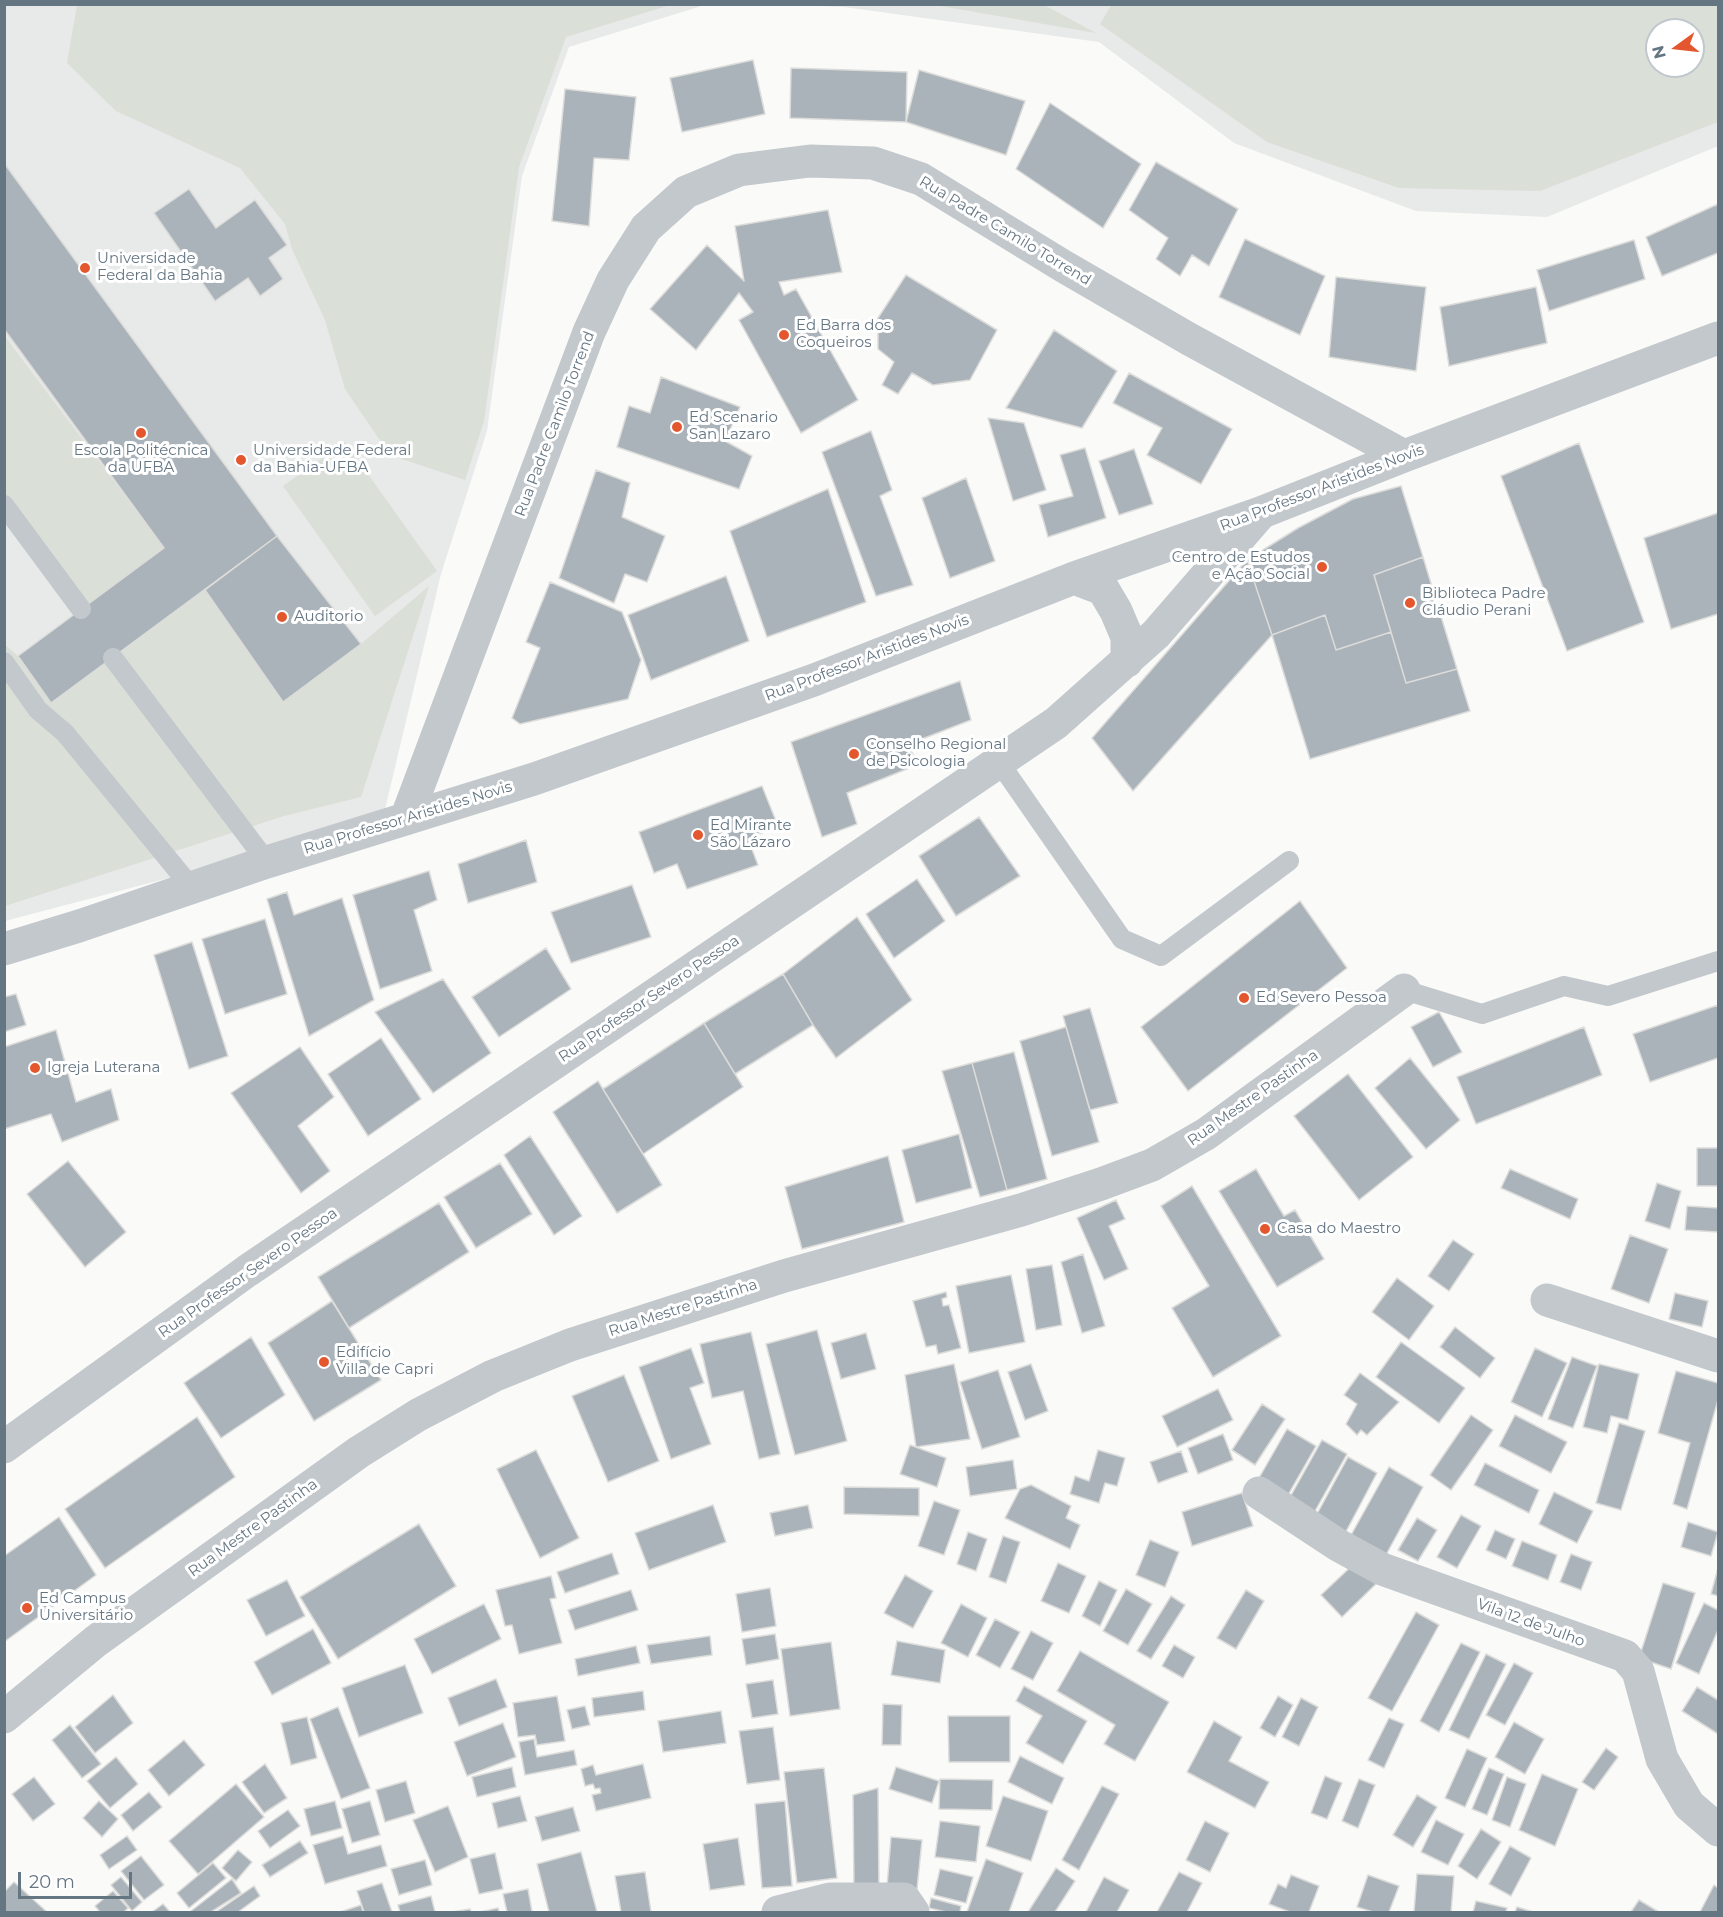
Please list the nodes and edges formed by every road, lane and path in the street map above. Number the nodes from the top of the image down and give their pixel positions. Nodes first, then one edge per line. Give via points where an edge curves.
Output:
1 (1719, 338) edge
2 (1404, 456) junction
3 (4, 505) edge
4 (1260, 513) junction
5 (1074, 578) junction
6 (81, 609) dead end
7 (113, 658) dead end
8 (1127, 661) junction
9 (4, 662) edge
10 (999, 762) junction
11 (406, 819) junction
12 (1289, 861) dead end
13 (267, 862) junction
14 (192, 888) junction
15 (4, 950) edge
16 (1719, 961) edge
17 (1404, 990) joint
18 (1547, 1300) dead end
19 (1719, 1356) edge
20 (4, 1447) edge
21 (1259, 1493) dead end
22 (4, 1717) edge
23 (1719, 1830) edge
24 (778, 1912) edge
25 (913, 1912) edge

1 - 2 street, Rua Professor Aristides Novis
2 - 4 street, Rua Professor Aristides Novis
2 - 11 street, Rua Padre Camilo Torrend via 1189,339 921,179 873,163 810,161 739,170 686,192 646,228 613,280 589,332
3 - 6 lane
4 - 5 street, Rua Professor Aristides Novis
4 - 8 street, Rua Professor Severo Pessoa via 1156,634
5 - 8 street via 1103,589 1126,637
5 - 11 street, Rua Professor Aristides Novis via 814,680 534,779
7 - 13 lane
8 - 10 street, Rua Professor Severo Pessoa via 1056,723
9 - 14 lane via 38,710 65,733
10 - 12 lane via 1122,939 1161,956
10 - 20 street, Rua Professor Severo Pessoa via 248,1271
11 - 13 street, Rua Professor Aristides Novis
13 - 14 street, Rua Professor Aristides Novis
14 - 15 street, Rua Professor Aristides Novis
16 - 17 lane via 1608,996 1564,986 1482,1014
17 - 22 street, Rua Mestre Pastinha via 1206,1134 1152,1165 1022,1210 784,1276 580,1342 493,1376 418,1415 359,1452 96,1641
18 - 19 street
21 - 23 street, Vila 12 de Julho via 1382,1569 1625,1656 1638,1671 1662,1759 1689,1805
24 - 25 street via 830,1899 904,1899

